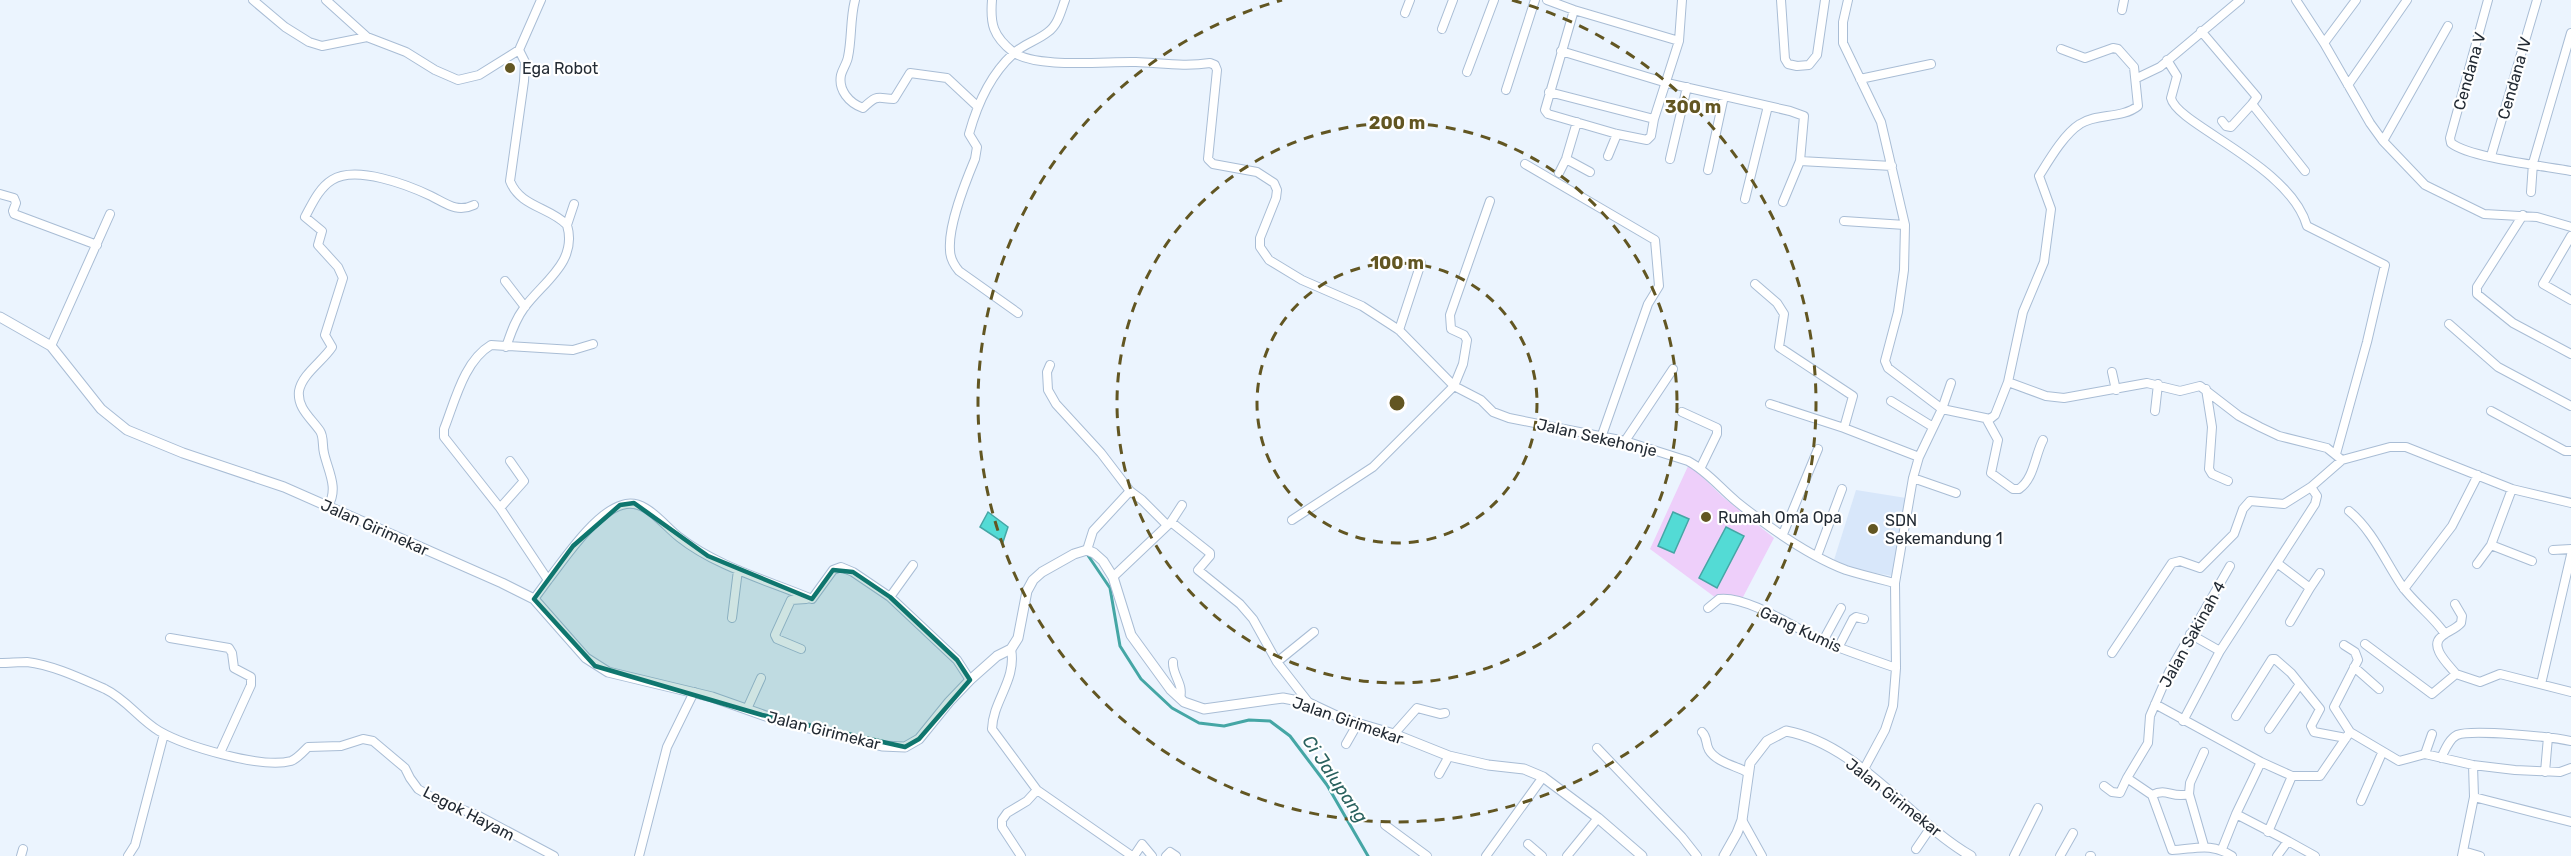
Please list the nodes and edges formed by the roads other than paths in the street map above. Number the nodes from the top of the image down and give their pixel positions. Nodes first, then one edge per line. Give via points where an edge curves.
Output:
1 (253, 0) edge
2 (326, 0) edge
3 (541, 0) edge
4 (855, 0) edge
5 (992, 0) edge
6 (1065, 0) edge
7 (1410, 0) edge
8 (1453, 0) edge
9 (1494, 0) edge
10 (1535, 0) edge
11 (1547, 0) edge
12 (1682, 0) edge
13 (1781, 0) edge
14 (1825, 0) edge
15 (1848, 0) edge
16 (2124, 0) edge
17 (2240, 0) edge
18 (2296, 0) edge
19 (2356, 0) edge
20 (2406, 0) edge
21 (2488, 0) edge
22 (2537, 0) edge
23 (1574, 10) junction
24 (2122, 10) dead end
25 (1405, 13) dead end
26 (2448, 26) dead end
27 (1442, 29) dead end
28 (2201, 31) junction
29 (2571, 33) edge
30 (367, 37) junction
31 (1679, 40) junction
32 (2324, 44) junction
33 (2061, 49) dead end
34 (519, 50) junction
35 (1561, 51) junction
36 (1014, 53) junction
37 (2168, 60) junction
38 (1931, 64) dead end
39 (1467, 72) dead end
40 (2137, 78) junction
41 (1860, 79) junction
42 (1668, 83) junction
43 (2348, 85) junction
44 (1687, 87) junction
45 (1506, 90) dead end
46 (1550, 92) junction
47 (1724, 96) junction
48 (2252, 104) junction
49 (977, 106) junction
50 (1768, 106) junction
51 (1654, 119) junction
52 (2222, 121) dead end
53 (1577, 122) junction
54 (1617, 134) junction
55 (2383, 141) junction
56 (1608, 156) dead end
57 (2491, 156) junction
58 (1566, 159) junction
59 (1670, 159) dead end
60 (1800, 161) junction
61 (1526, 164) dead end
62 (2533, 164) junction
63 (1892, 166) junction
64 (1708, 170) dead end
65 (2305, 171) dead end
66 (2571, 171) edge
67 (1590, 172) dead end
68 (1559, 173) dead end
69 (2531, 192) dead end
70 (0, 194) edge
71 (1745, 199) dead end
72 (1490, 201) dead end
73 (1783, 202) dead end
74 (574, 204) dead end
75 (474, 205) dead end
76 (110, 214) dead end
77 (2523, 215) junction
78 (1844, 221) dead end
79 (567, 225) junction
80 (1905, 225) junction
81 (2571, 227) edge
82 (2571, 237) edge
83 (97, 244) junction
84 (1421, 263) dead end
85 (505, 281) dead end
86 (1755, 284) dead end
87 (2571, 300) edge
88 (525, 307) junction
89 (1018, 313) dead end
90 (0, 317) edge
91 (2449, 324) dead end
92 (1400, 330) junction
93 (593, 344) dead end
94 (51, 346) junction
95 (506, 347) junction
96 (2571, 354) edge
97 (1050, 365) dead end
98 (1673, 369) dead end
99 (2112, 372) dead end
100 (2008, 382) junction
101 (1951, 384) dead end
102 (2158, 384) junction
103 (1452, 385) junction
104 (2206, 389) junction
105 (2116, 390) junction
106 (1891, 401) dead end
107 (1770, 404) dead end
108 (2571, 406) edge
109 (1942, 410) junction
110 (2155, 411) dead end
111 (2491, 411) dead end
112 (1682, 412) dead end
113 (1987, 420) junction
114 (1933, 427) junction
115 (1844, 428) junction
116 (1602, 435) junction
117 (2043, 440) dead end
118 (1625, 441) junction
119 (1818, 449) dead end
120 (2571, 452) edge
121 (1919, 457) junction
122 (2339, 457) junction
123 (510, 461) dead end
124 (1701, 467) junction
125 (2478, 475) junction
126 (1913, 478) junction
127 (2228, 481) dead end
128 (2311, 487) junction
129 (1842, 489) dead end
130 (2512, 489) junction
131 (1130, 491) junction
132 (1956, 493) dead end
133 (2571, 503) edge
134 (1182, 505) dead end
135 (328, 506) junction
136 (500, 508) junction
137 (2349, 511) dead end
138 (1292, 520) dead end
139 (1169, 524) junction
140 (1783, 534) junction
141 (2491, 545) junction
142 (2571, 549) edge
143 (1087, 550) junction
144 (2553, 550) dead end
145 (1817, 555) junction
146 (2571, 555) edge
147 (2532, 561) dead end
148 (2277, 563) junction
149 (2477, 564) dead end
150 (913, 565) dead end
151 (2230, 566) dead end
152 (738, 570) junction
153 (2320, 573) dead end
154 (1113, 577) junction
155 (548, 580) junction
156 (1895, 583) junction
157 (2310, 588) junction
158 (2404, 589) junction
159 (890, 597) junction
160 (534, 599) junction
161 (812, 599) junction
162 (2455, 604) dead end
163 (1708, 608) dead end
164 (1841, 608) dead end
165 (732, 618) dead end
166 (1864, 619) dead end
167 (2290, 622) dead end
168 (1314, 632) dead end
169 (2190, 634) junction
170 (2445, 634) junction
171 (170, 638) dead end
172 (1823, 641) junction
173 (2365, 644) dead end
174 (2344, 645) dead end
175 (1838, 648) junction
176 (801, 649) dead end
177 (1011, 650) junction
178 (2220, 651) junction
179 (2112, 653) dead end
180 (1173, 662) dead end
181 (1277, 662) junction
182 (0, 663) edge
183 (2354, 667) junction
184 (1896, 668) junction
185 (2456, 674) junction
186 (761, 678) dead end
187 (970, 680) junction
188 (2300, 684) junction
189 (2541, 684) junction
190 (2379, 689) dead end
191 (694, 692) junction
192 (2571, 692) edge
193 (1180, 698) junction
194 (1309, 703) junction
195 (2155, 704) junction
196 (747, 709) junction
197 (2320, 709) junction
198 (1445, 713) dead end
199 (2339, 715) junction
200 (2236, 716) dead end
201 (2183, 721) junction
202 (1358, 723) junction
203 (2269, 729) dead end
204 (1702, 732) dead end
205 (164, 734) junction
206 (1394, 734) junction
207 (2432, 734) dead end
208 (2348, 735) junction
209 (2548, 736) junction
210 (2571, 741) edge
211 (1346, 744) dead end
212 (1597, 748) dead end
213 (2204, 752) dead end
214 (220, 753) junction
215 (2382, 753) junction
216 (2425, 754) junction
217 (1449, 756) junction
218 (2441, 758) junction
219 (2261, 762) junction
220 (2473, 765) junction
221 (2571, 768) edge
222 (1864, 769) junction
223 (2544, 771) junction
224 (1747, 772) junction
225 (1439, 774) dead end
226 (2292, 776) junction
227 (1543, 777) junction
228 (2127, 778) junction
229 (2104, 786) dead end
230 (1037, 790) junction
231 (2189, 794) junction
232 (2152, 795) junction
233 (2474, 797) junction
234 (2361, 801) dead end
235 (2038, 808) dead end
236 (2236, 814) junction
237 (1599, 818) junction
238 (1742, 820) junction
239 (2571, 823) edge
240 (1385, 825) dead end
241 (1931, 827) junction
242 (2268, 832) junction
243 (2073, 833) dead end
244 (2288, 841) junction
245 (1528, 844) dead end
246 (2200, 846) junction
247 (1916, 849) dead end
248 (2222, 849) junction
249 (2170, 853) edge
250 (2462, 854) edge
251 (128, 856) edge
252 (554, 856) edge
253 (639, 856) edge
254 (1022, 856) edge
255 (1133, 856) edge
256 (1152, 856) edge
257 (1166, 856) edge
258 (1176, 856) edge
259 (1427, 856) edge
260 (1486, 856) edge
261 (1542, 856) edge
262 (1567, 856) edge
263 (1642, 856) edge
264 (1697, 856) edge
265 (1724, 856) edge
266 (1762, 856) edge
267 (1971, 856) edge
268 (2014, 856) edge
269 (2060, 856) edge
270 (2195, 856) edge
271 (2232, 856) edge
272 (2277, 856) edge
273 (2315, 856) edge
274 (2480, 856) edge

1 - 30 street via 301,39 315,45 336,45
2 - 30 street
3 - 34 street
4 - 49 street via 848,57 841,78 843,92 856,105 863,108 880,96 894,99 910,73 946,78
5 - 36 street via 991,26
6 - 36 street via 1049,32
7 - 25 street
8 - 27 street
9 - 39 street
10 - 45 street
11 - 23 street
12 - 31 street
13 - 14 street via 1785,59 1797,66 1809,65 1817,55
15 - 41 street via 1843,43
16 - 24 street
17 - 28 street
18 - 32 street
19 - 32 street
20 - 43 street
21 - 57 street, Cendana V via 2450,138 2461,149
22 - 57 street, Cendana IV
23 - 31 street
23 - 35 street
26 - 55 street
28 - 37 street
28 - 48 street via 2257,97
29 - 62 street
30 - 34 street via 458,80 479,75
31 - 42 street
32 - 43 street
33 - 40 street via 2085,58 2116,48 2131,62
34 - 79 street via 525,62 524,81 510,181 529,204
35 - 42 street
35 - 46 street
36 - 49 street
36 - 92 street, Jalan Sekehonje via 1029,59 1078,63 1215,65 1208,159 1213,164 1257,172 1274,183 1278,190 1276,198 1260,238 1264,254 1302,280 1362,306
37 - 40 street
37 - 122 street via 2177,76 2171,98 2176,106 2280,182 2303,212 2307,226 2385,265
38 - 41 street
40 - 100 street via 2136,108 2079,124 2058,146 2039,176 2051,209 2044,262 2023,312
41 - 63 street via 1881,122
42 - 44 street
42 - 51 street
43 - 55 street
44 - 47 street
44 - 59 street
46 - 51 street
46 - 53 street via 1545,106 1548,114
47 - 50 street
47 - 64 street
48 - 52 street via 2231,127
48 - 65 street
49 - 89 street via 969,134 977,147 951,232 952,262
50 - 60 street via 1804,116
50 - 71 street
51 - 54 street via 1647,140
53 - 54 street
53 - 58 street
54 - 56 street
55 - 77 street via 2425,185 2451,200 2484,214
57 - 62 street
58 - 67 street
58 - 68 street
60 - 63 street
60 - 73 street
61 - 116 street via 1655,240 1659,286 1648,304
62 - 66 street
62 - 69 street
63 - 80 street
70 - 83 street via 14,198 14,214
72 - 103 street via 1450,315 1451,329 1467,340 1463,364
74 - 79 street
75 - 135 street via 458,209 379,178 345,175 325,185 305,217 322,231 318,245 343,278 325,335 332,347 299,389 303,410 323,438 333,484
76 - 83 street
77 - 81 street
77 - 96 street via 2477,287 2477,294 2513,323
78 - 80 street
79 - 88 street via 566,261
80 - 109 street via 1898,312 1885,361 1888,368
82 - 87 street via 2543,284
83 - 94 street
84 - 92 street
85 - 88 street
86 - 115 street via 1783,310 1779,347 1852,396
88 - 95 street
90 - 94 street, Jalan Girimekar
91 - 108 street via 2498,367
92 - 103 street, Jalan Sekehonje
93 - 95 street via 573,350
94 - 135 street, Jalan Girimekar via 119,426
95 - 136 street via 491,345 471,364 443,433
97 - 131 street via 1048,390 1056,404
98 - 118 street
99 - 105 street
100 - 105 street via 2055,398
100 - 113 street via 1995,415
101 - 109 street
102 - 104 street via 2180,391 2200,386
102 - 105 street
102 - 110 street
103 - 116 street, Jalan Sekehonje via 1509,418
103 - 138 street via 1373,467
104 - 122 street via 2260,427 2327,448
104 - 127 street via 2212,427 2210,472
106 - 114 street
107 - 115 street
109 - 113 street
109 - 114 street
111 - 120 street
112 - 124 street via 1718,428
113 - 117 street via 1998,440 1991,473 2013,489 2024,485
114 - 121 street
115 - 121 street
116 - 118 street, Jalan Sekehonje
118 - 124 street, Jalan Sekehonje
119 - 140 street
121 - 126 street
122 - 125 street via 2406,447
122 - 128 street
123 - 136 street via 524,480
124 - 140 street, Jalan Sekehonje via 1737,502
125 - 130 street
125 - 158 street via 2452,526
126 - 132 street
126 - 156 street
128 - 148 street via 2317,496 2315,504
128 - 179 street via 2284,504 2250,501 2234,534 2200,568 2180,561 2172,563
129 - 145 street
130 - 133 street
130 - 141 street
131 - 139 street
131 - 143 street via 1093,531
134 - 139 street
135 - 160 street, Jalan Girimekar
136 - 155 street
137 - 158 street via 2364,526
139 - 154 street
139 - 181 street via 1210,553 1198,570 1253,619
140 - 145 street, Jalan Sekehonje
141 - 147 street
141 - 149 street
142 - 144 street
143 - 154 street via 1103,561
143 - 177 street via 1033,580 1027,591 1018,638
145 - 156 street, Jalan Sekehonje via 1846,570
146 - 189 street
148 - 157 street
148 - 178 street
150 - 159 street
151 - 169 street, Jalan Sakinah 4
152 - 155 street via 679,538 646,508 634,503 620,505 603,518 573,546
152 - 161 street
152 - 165 street
153 - 157 street
154 - 193 street via 1131,635
155 - 160 street
156 - 184 street
157 - 167 street
158 - 170 street
159 - 161 street via 841,567 833,570
159 - 187 street via 957,660
160 - 191 street, Jalan Girimekar via 595,666
161 - 176 street via 792,599 775,635
162 - 170 street via 2462,619
163 - 172 street, Gang Kumis via 1719,599 1736,600
164 - 172 street
166 - 175 street via 1853,619
168 - 181 street
169 - 178 street
169 - 195 street, Jalan Sakinah 4
170 - 185 street via 2439,638 2437,648
171 - 214 street via 229,648 234,668 251,677 251,685
172 - 175 street, Gang Kumis
173 - 185 street via 2429,693
174 - 183 street via 2358,656
175 - 184 street, Gang Kumis
177 - 187 street, Jalan Girimekar
177 - 230 street via 1010,681 992,729
178 - 201 street
180 - 193 street
181 - 194 street
182 - 205 street, Legok Hayam via 38,664 106,690
183 - 190 street
183 - 199 street via 2334,704
184 - 222 street via 1893,706
185 - 189 street via 2474,682 2497,674
186 - 196 street
187 - 196 street, Jalan Girimekar via 919,740 905,747 882,746
188 - 197 street
188 - 200 street via 2273,658
188 - 203 street
189 - 192 street
191 - 196 street, Jalan Girimekar
191 - 253 street via 667,747
193 - 194 street, Jalan Girimekar via 1204,709 1283,698
194 - 202 street, Jalan Girimekar
195 - 201 street
195 - 228 street, Jalan Sakinah 4 via 2148,743
197 - 199 street
197 - 208 street via 2311,726 2314,732
198 - 206 street via 1417,708
199 - 208 street
201 - 219 street
202 - 206 street, Jalan Girimekar
202 - 211 street
204 - 224 street via 1712,753
205 - 214 street, Legok Hayam
205 - 251 street via 135,845
206 - 217 street, Jalan Girimekar
207 - 216 street
208 - 215 street
208 - 226 street via 2320,776
209 - 210 street
209 - 218 street via 2465,733 2451,739
209 - 223 street
212 - 264 street
213 - 231 street
214 - 252 street, Legok Hayam via 256,762 281,763 294,760 308,747 373,741 405,768 418,789
215 - 216 street via 2404,761
215 - 234 street
216 - 218 street
217 - 225 street
217 - 227 street, Jalan Girimekar via 1524,769
218 - 220 street
219 - 226 street
219 - 236 street
220 - 223 street
220 - 233 street
221 - 223 street
222 - 224 street, Jalan Girimekar via 1823,745 1792,733 1779,733 1753,757
222 - 241 street, Jalan Girimekar
224 - 238 street, Jalan Girimekar
226 - 242 street
227 - 237 street, Jalan Girimekar
227 - 260 street
228 - 229 street via 2120,793
228 - 232 street
230 - 254 street via 1002,820 1002,827
230 - 255 street
231 - 232 street
231 - 246 street
232 - 249 street
233 - 239 street
233 - 250 street
235 - 268 street
236 - 242 street
236 - 248 street
237 - 262 street
237 - 263 street, Jalan Girimekar
238 - 265 street, Jalan Girimekar
238 - 266 street
240 - 259 street
241 - 247 street
241 - 267 street, Jalan Girimekar
242 - 244 street
243 - 269 street
244 - 272 street
244 - 273 street
245 - 261 street
246 - 248 street
246 - 249 street
246 - 270 street
248 - 271 street
250 - 274 street
255 - 256 street via 1142,844
257 - 258 street via 1170,852

